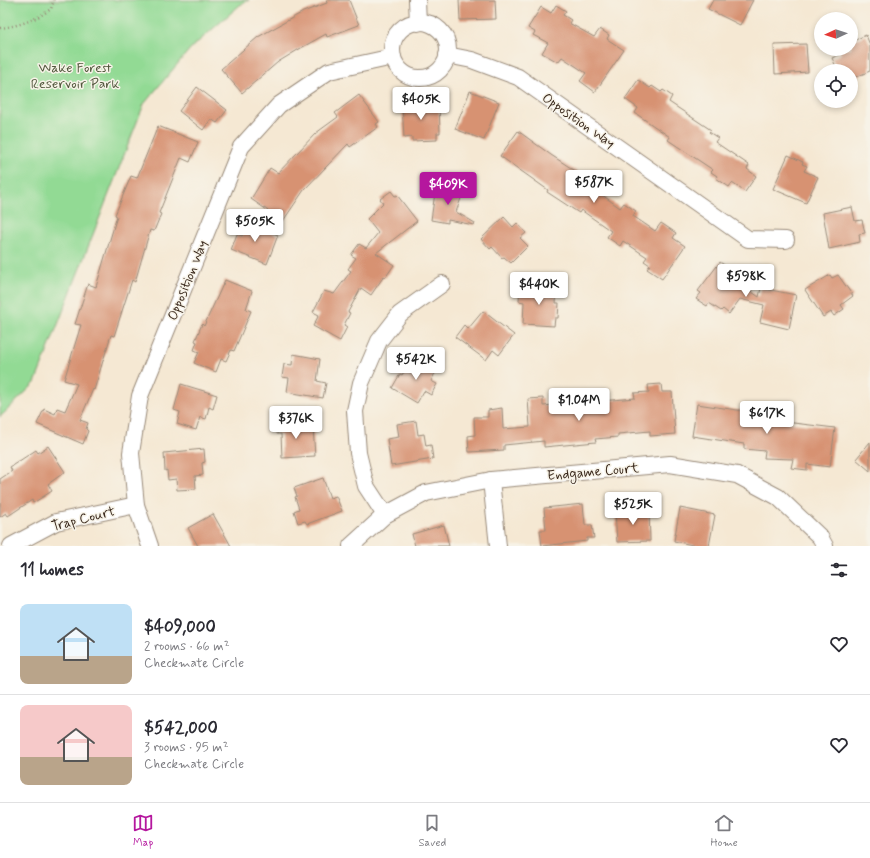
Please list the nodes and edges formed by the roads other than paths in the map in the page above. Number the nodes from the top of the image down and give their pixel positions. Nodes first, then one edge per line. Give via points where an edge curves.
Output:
1 (417, 0) edge
2 (418, 22) junction
3 (448, 56) junction
4 (393, 57) junction
5 (786, 240) dead end
6 (442, 284) dead end
7 (492, 480) junction
8 (136, 505) junction
9 (385, 515) junction
10 (11, 546) edge
11 (150, 546) edge
12 (351, 546) edge
13 (498, 546) edge
14 (825, 546) edge

1 - 2 street
2 - 3 street via 427,23 442,33
2 - 4 street via 397,34 392,49
3 - 4 street via 436,73 419,78 410,77 402,72
3 - 5 street, Opposition Way via 472,60 518,77 748,239
4 - 8 street, Opposition Way via 329,71 279,105 241,147 140,396 131,452
6 - 9 street via 400,314 378,341 361,382 355,411 358,453 366,486
7 - 9 street, Endgame Court via 426,493
7 - 13 street
7 - 14 street, Endgame Court via 670,464 737,475 778,497 820,537
8 - 10 street, Trap Court via 56,522
8 - 11 street, Opposition Way
9 - 12 street, Endgame Court

